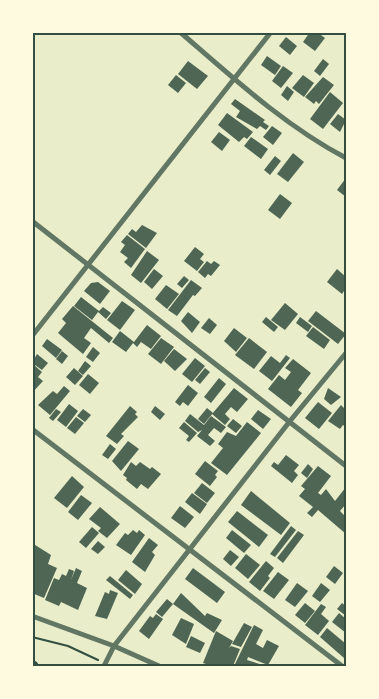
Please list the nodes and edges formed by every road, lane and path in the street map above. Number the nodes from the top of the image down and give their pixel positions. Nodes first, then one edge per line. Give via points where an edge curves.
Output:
1 (180, 32) edge
2 (271, 32) edge
3 (235, 79) junction
4 (346, 158) edge
5 (32, 221) edge
6 (89, 264) junction
7 (32, 336) edge
8 (346, 353) edge
9 (290, 421) junction
10 (32, 429) edge
11 (346, 466) edge
12 (189, 550) junction
13 (32, 616) edge
14 (32, 637) edge
15 (114, 646) junction
16 (105, 665) edge
17 (159, 666) edge
18 (342, 666) edge

1 - 3 street
2 - 3 street
3 - 4 street via 306,135
3 - 6 street
5 - 6 street
6 - 7 street
6 - 9 street
8 - 9 street
9 - 11 street
9 - 12 street
10 - 12 street
12 - 15 street
12 - 18 street
13 - 15 street
14 - 16 path via 68,646
15 - 16 street
15 - 17 street

